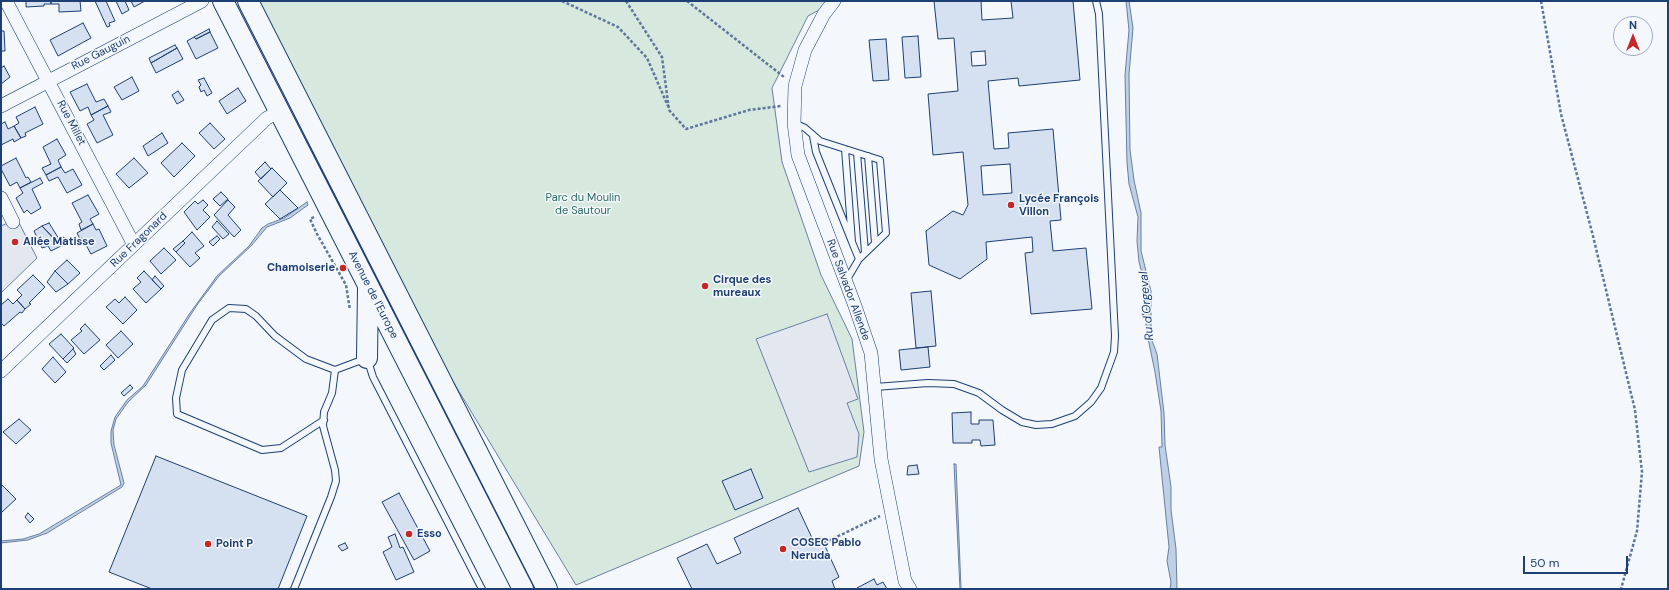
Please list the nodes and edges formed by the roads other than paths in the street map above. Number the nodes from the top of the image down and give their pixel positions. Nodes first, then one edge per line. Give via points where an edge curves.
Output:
1 (6, 1) edge
2 (202, 1) edge
3 (222, 1) edge
4 (248, 1) edge
5 (834, 1) edge
6 (1096, 1) edge
7 (48, 80) junction
8 (1, 106) edge
9 (279, 112) junction
10 (794, 123) junction
11 (813, 136) junction
12 (845, 149) junction
13 (857, 153) junction
14 (868, 156) junction
15 (1, 198) edge
16 (13, 222) dead end
17 (852, 242) junction
18 (875, 243) junction
19 (134, 245) junction
20 (865, 252) junction
21 (859, 259) junction
22 (846, 281) junction
23 (368, 286) junction
24 (367, 358) junction
25 (335, 370) junction
26 (1, 371) edge
27 (875, 387) junction
28 (324, 420) junction
29 (479, 588) edge
30 (294, 589) edge
31 (523, 589) edge
32 (547, 589) edge
33 (910, 589) edge

1 - 7 street, Rue Millet
2 - 7 street, Rue Gauguin
3 - 9 main road, Avenue de l'Europe
4 - 32 main road, Avenue de l'Europe
5 - 10 street, Rue Salvador Allende via 805,50 795,86
6 - 27 lane via 1099,14 1115,336 1114,352 1101,388 1091,402 1075,416 1052,424 1036,425 1022,422 979,393 954,384
7 - 8 street, Rue Gauguin
7 - 19 street, Rue Millet
9 - 19 street, Rue Fragonard via 267,118
9 - 23 main road, Avenue de l'Europe
10 - 11 lane via 805,128
10 - 22 street, Rue Salvador Allende via 798,155
11 - 12 lane
11 - 17 lane via 816,152
12 - 13 lane
12 - 17 lane
13 - 14 lane
13 - 20 lane
14 - 18 lane
14 - 18 lane via 880,160 882,182 886,233
15 - 16 street
17 - 21 lane
18 - 20 lane
19 - 26 street, Rue Fragonard
20 - 21 lane
21 - 22 lane
22 - 27 street, Rue Salvador Allende via 871,353
23 - 24 main road
23 - 31 main road, Avenue de l'Europe
24 - 25 lane
24 - 29 lane via 373,377
25 - 28 lane via 332,393 324,412
25 - 28 lane via 306,359 275,336 246,309 229,308 212,320 182,370 176,398 177,414 262,450 281,448
27 - 33 street, Rue Salvador Allende via 881,459 905,581
28 - 30 lane via 323,426 336,481 332,497

